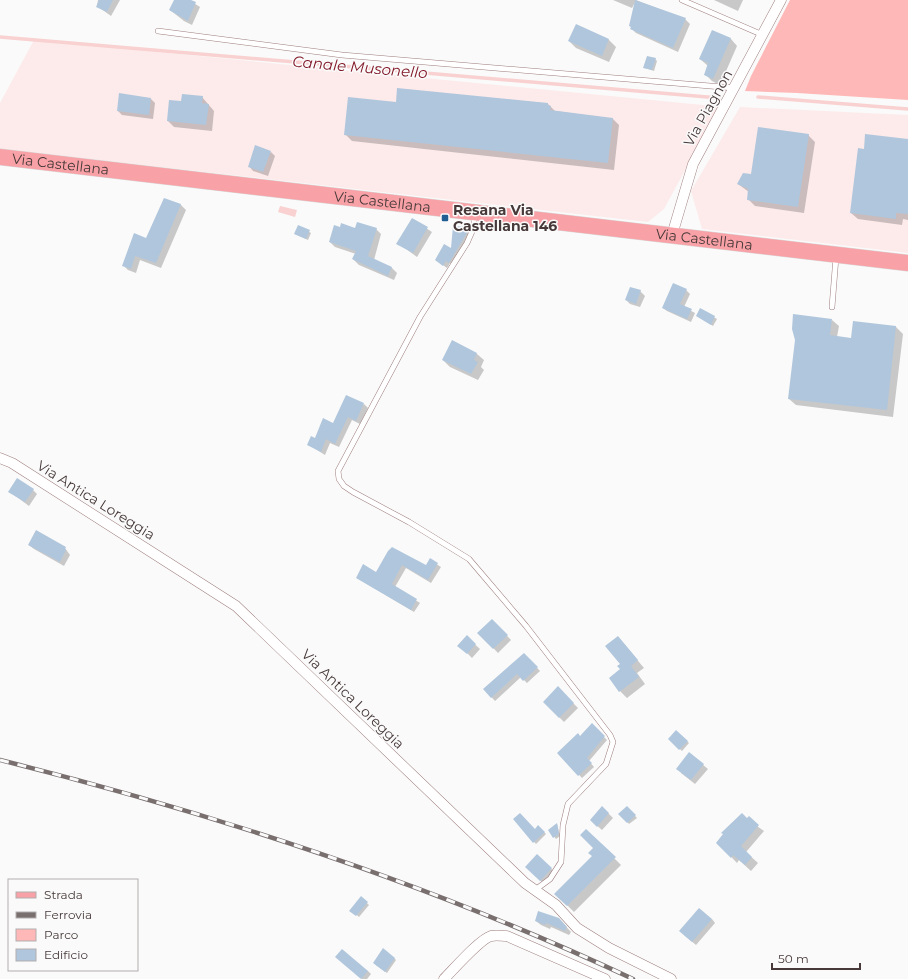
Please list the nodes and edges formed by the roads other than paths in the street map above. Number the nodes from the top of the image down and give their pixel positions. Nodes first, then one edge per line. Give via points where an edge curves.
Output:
1 (682, 0) edge
2 (781, 0) edge
3 (158, 31) dead end
4 (764, 35) junction
5 (735, 88) junction
6 (0, 157) edge
7 (474, 212) junction
8 (672, 235) junction
9 (836, 254) junction
10 (908, 262) edge
11 (832, 307) dead end
12 (0, 458) edge
13 (535, 890) junction
14 (444, 979) edge
15 (605, 979) edge
16 (671, 979) edge

1 - 4 lane
2 - 4 street, Via Piagnon
3 - 5 lane via 342,55
4 - 5 street, Via Piagnon
5 - 8 street, Via Piagnon via 693,164
6 - 7 main road, Via Castellana
7 - 8 main road, Via Castellana
7 - 13 lane via 474,227 467,243 420,317 338,471 339,479 344,486 469,559 526,626 610,735 613,742 606,764 568,804 563,825 561,862 550,879
8 - 9 main road, Via Castellana
9 - 10 main road, Via Castellana
9 - 11 lane
12 - 13 street, Via Antica Loreggia via 12,463 236,606 519,878
13 - 16 street, Via Antica Loreggia via 556,904 577,928 609,948
14 - 15 street via 483,941 501,935

